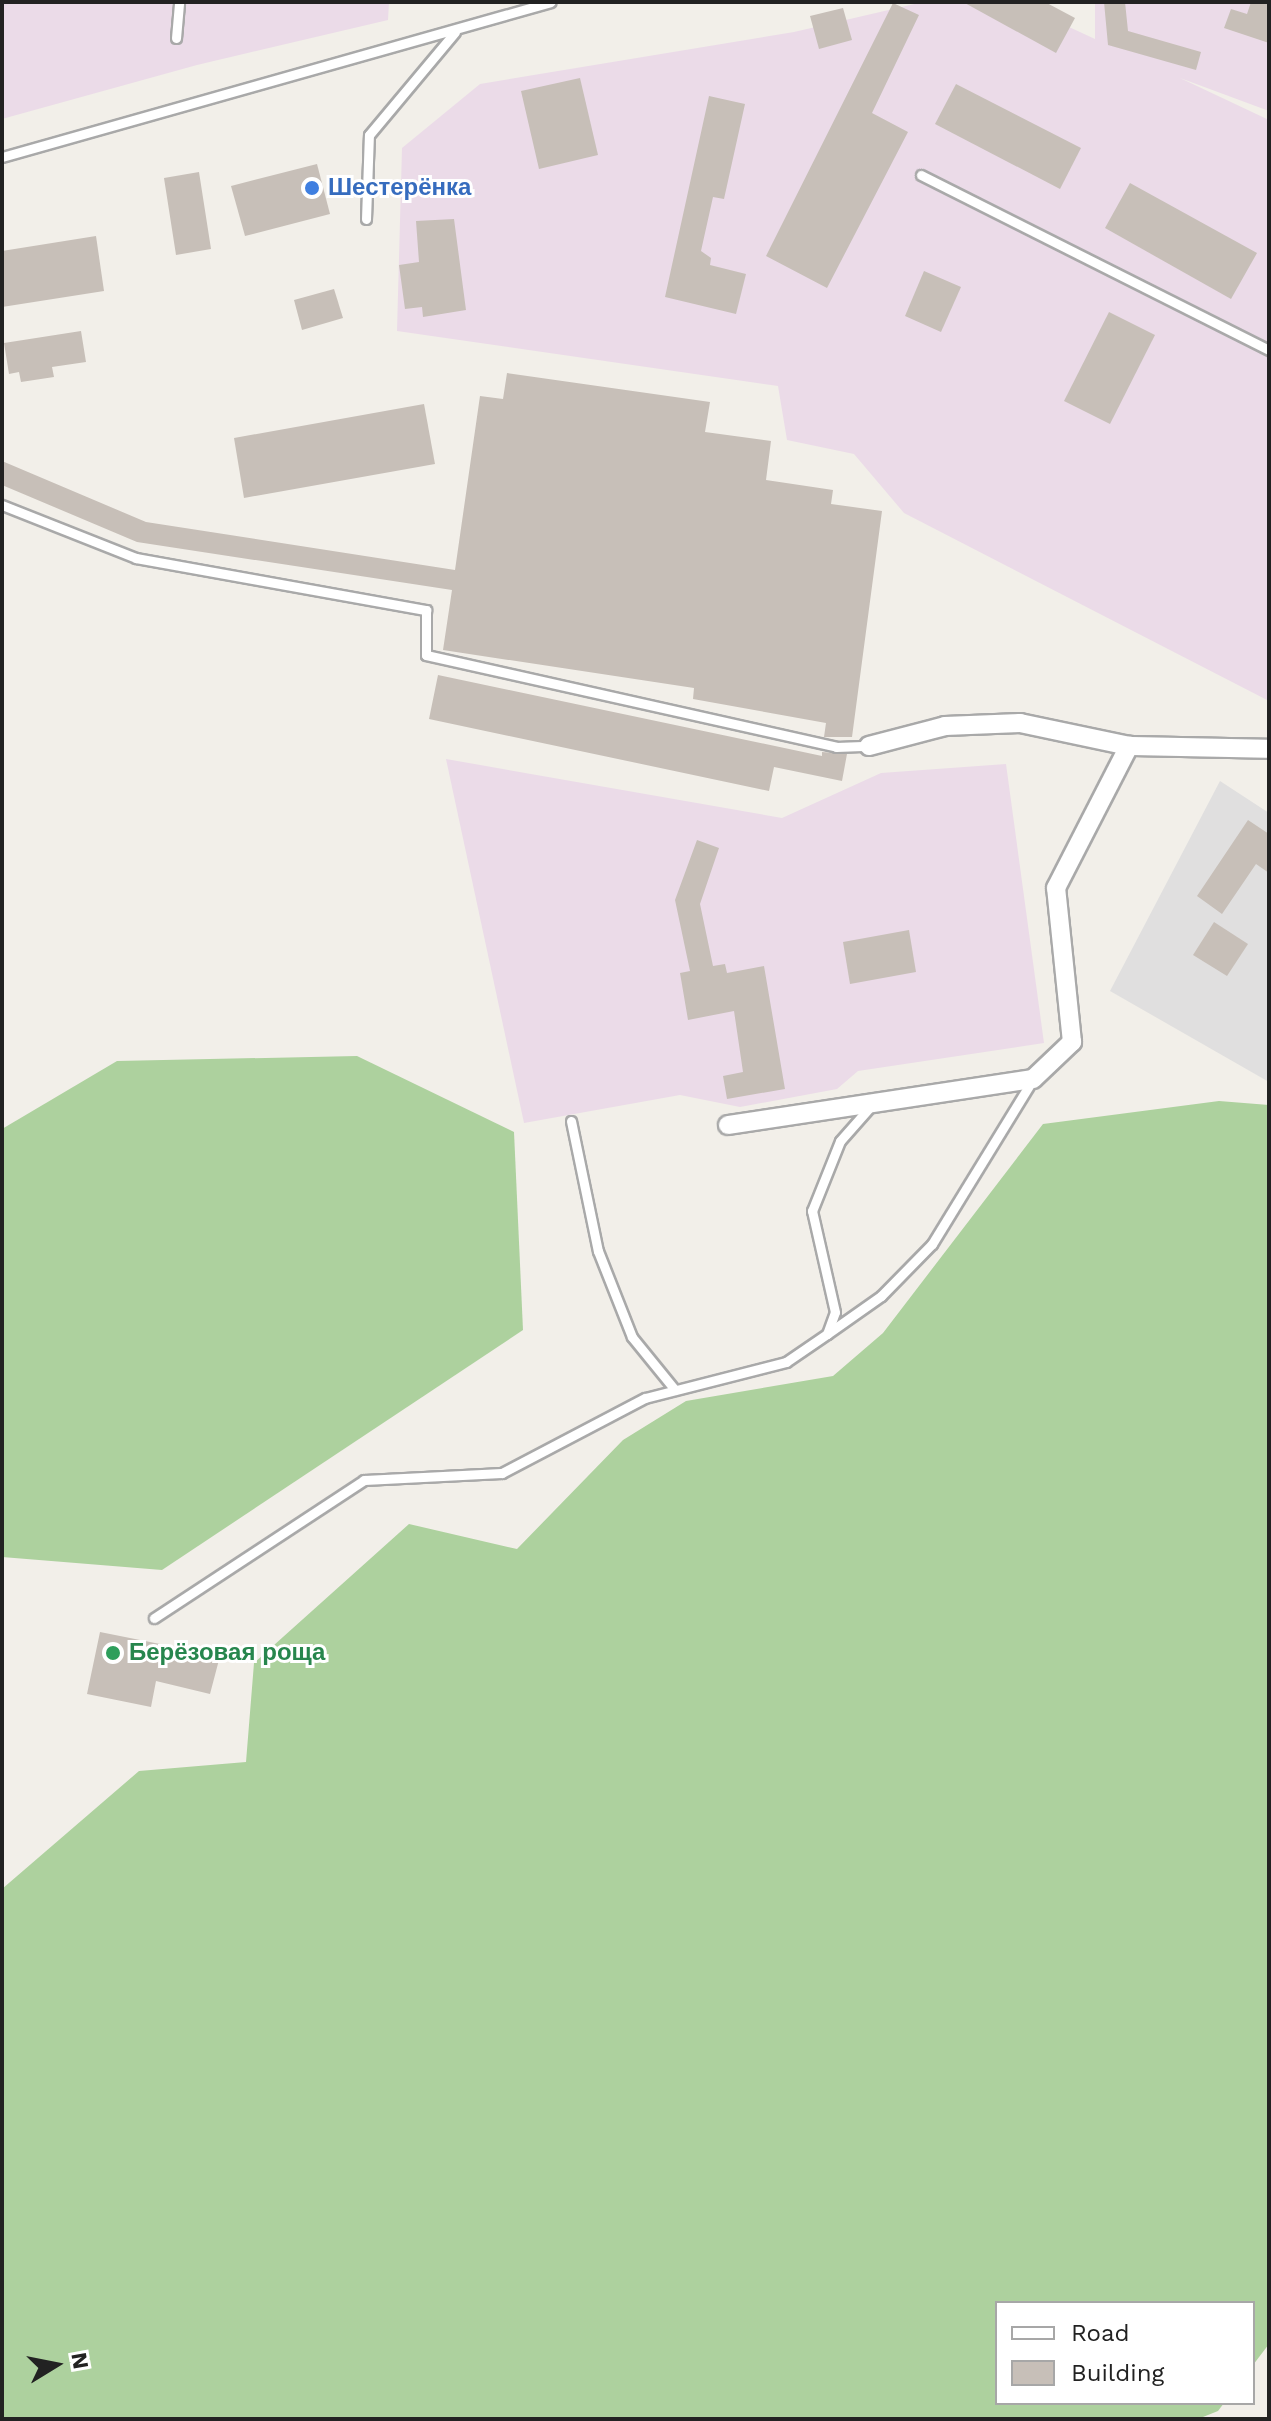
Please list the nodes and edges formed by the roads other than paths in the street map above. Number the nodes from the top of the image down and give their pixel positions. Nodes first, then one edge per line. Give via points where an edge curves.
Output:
1 (179, 2) edge
2 (551, 2) edge
3 (455, 32) junction
4 (176, 38) dead end
5 (2, 157) edge
6 (921, 175) dead end
7 (366, 219) dead end
8 (1269, 350) edge
9 (2, 505) edge
10 (869, 746) joint
11 (1129, 746) junction
12 (1269, 749) edge
13 (1033, 1079) junction
14 (876, 1103) junction
15 (571, 1121) dead end
16 (728, 1125) dead end
17 (827, 1334) junction
18 (675, 1390) junction
19 (154, 1618) dead end

1 - 4 lane
2 - 3 lane
3 - 5 lane
3 - 7 lane via 369,135
6 - 8 lane
9 - 10 lane via 136,558 426,610 426,655 836,747
10 - 11 street via 945,726 1020,723
11 - 12 street
11 - 13 street via 1056,888 1072,1042
13 - 14 street
13 - 17 lane via 932,1244 881,1296
14 - 16 street
14 - 17 lane via 840,1141 812,1211 835,1312
15 - 18 lane via 598,1251 632,1337
17 - 18 lane via 786,1362
18 - 19 lane via 645,1398 502,1473 364,1480

